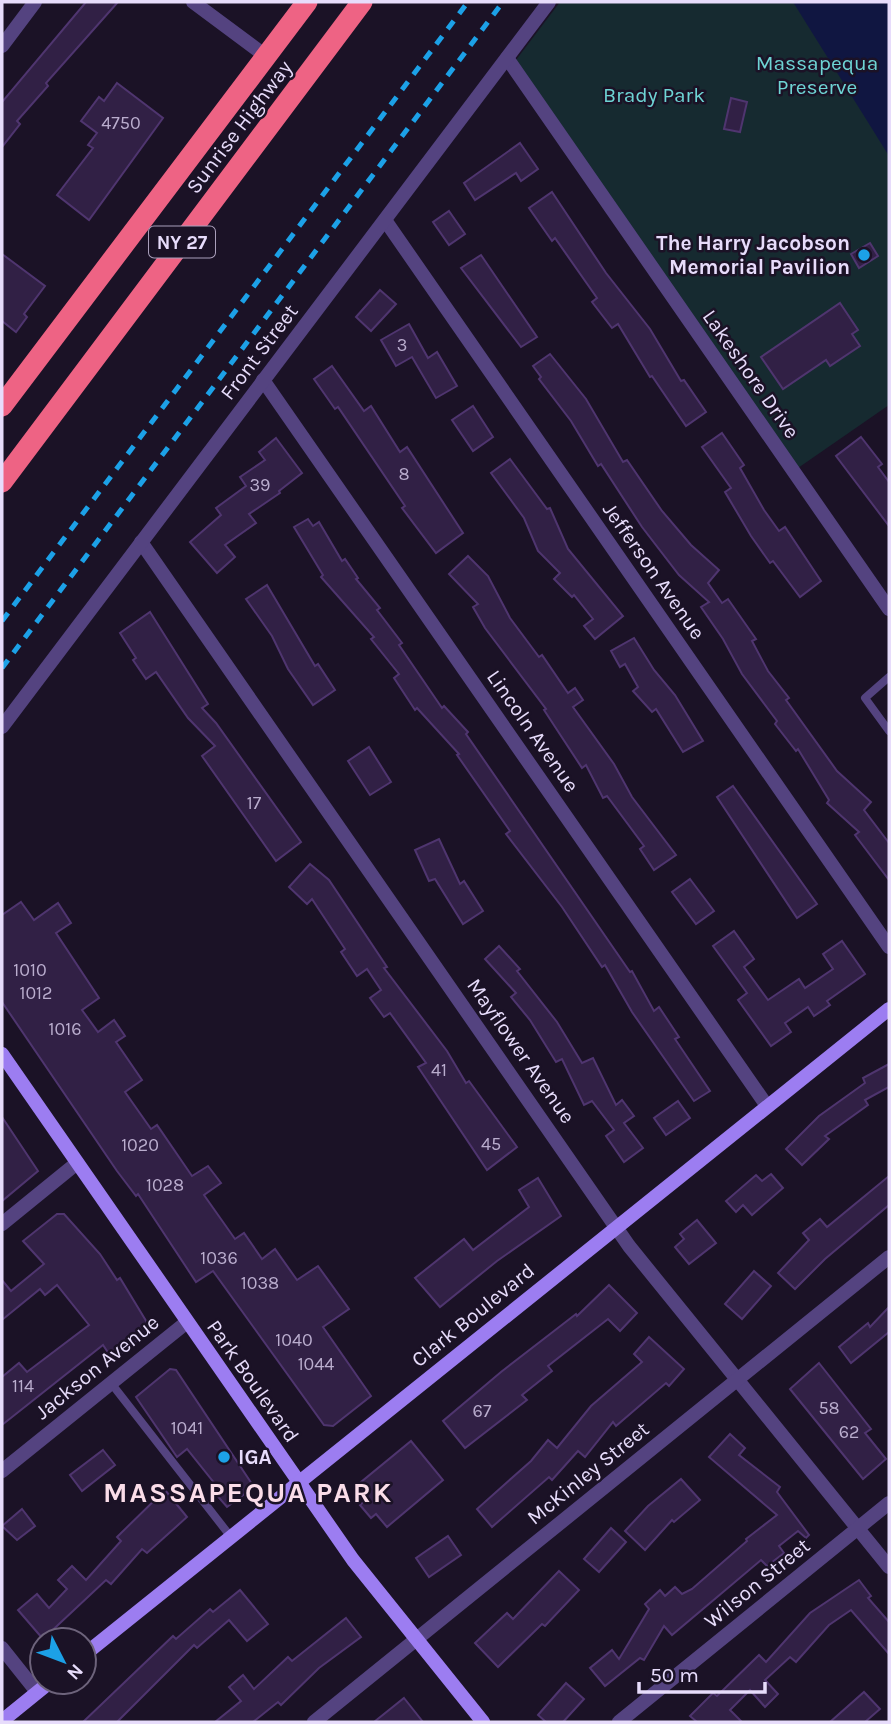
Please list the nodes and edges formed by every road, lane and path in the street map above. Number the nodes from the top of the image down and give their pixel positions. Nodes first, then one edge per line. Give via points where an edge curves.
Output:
1 (35, 2) edge
2 (193, 2) edge
3 (307, 2) edge
4 (362, 2) edge
5 (549, 2) edge
6 (2, 46) edge
7 (267, 57) junction
8 (507, 58) junction
9 (385, 220) junction
10 (264, 380) junction
11 (2, 406) edge
12 (2, 482) edge
13 (141, 542) junction
14 (889, 609) edge
15 (889, 677) edge
16 (2, 727) edge
17 (889, 732) edge
18 (889, 947) edge
19 (889, 1009) edge
20 (2, 1054) edge
21 (767, 1106) junction
22 (77, 1163) junction
23 (2, 1224) edge
24 (618, 1227) junction
25 (889, 1257) edge
26 (187, 1322) junction
27 (738, 1380) junction
28 (111, 1383) junction
29 (2, 1471) edge
30 (298, 1483) junction
31 (889, 1503) edge
32 (858, 1528) junction
33 (231, 1537) junction
34 (889, 1567) edge
35 (416, 1639) junction
36 (98, 1643) edge
37 (2, 1648) edge
38 (28, 1681) edge
39 (32, 1696) edge
40 (2, 1721) edge
41 (314, 1722) edge
42 (483, 1722) edge
43 (619, 1722) edge

1 - 6 street
2 - 7 street
3 - 7 highway, Sunrise Highway / NY 27
4 - 12 highway, Sunrise Highway / NY 27
5 - 8 street, Front Street
7 - 11 highway, Sunrise Highway / NY 27
8 - 9 street, Front Street
8 - 14 street, Lakeshore Drive
9 - 10 street, Front Street
9 - 18 street, Jefferson Avenue
10 - 13 street, Front Street
10 - 21 street, Lincoln Avenue
13 - 16 street, Front Street
13 - 24 street, Mayflower Avenue
15 - 17 lane via 865,698
19 - 21 street, Clark Boulevard
20 - 22 street, Park Boulevard
21 - 24 street, Clark Boulevard
22 - 23 street
22 - 26 street, Park Boulevard
24 - 27 street, Mayflower Avenue
24 - 30 street, Clark Boulevard
25 - 27 street, McKinley Street
26 - 28 street, Jackson Avenue
26 - 30 street, Park Boulevard
27 - 32 street, Mayflower Avenue
27 - 35 street, McKinley Street
28 - 29 street, Jackson Avenue
28 - 33 lane
30 - 33 street, Clark Boulevard
30 - 35 street, Park Boulevard
31 - 32 street, Wilson Street
32 - 34 street, Mayflower Avenue
32 - 43 street, Wilson Street
33 - 36 street, Clark Boulevard
35 - 41 street, McKinley Street
35 - 42 street, Park Boulevard
37 - 38 street
39 - 40 street

